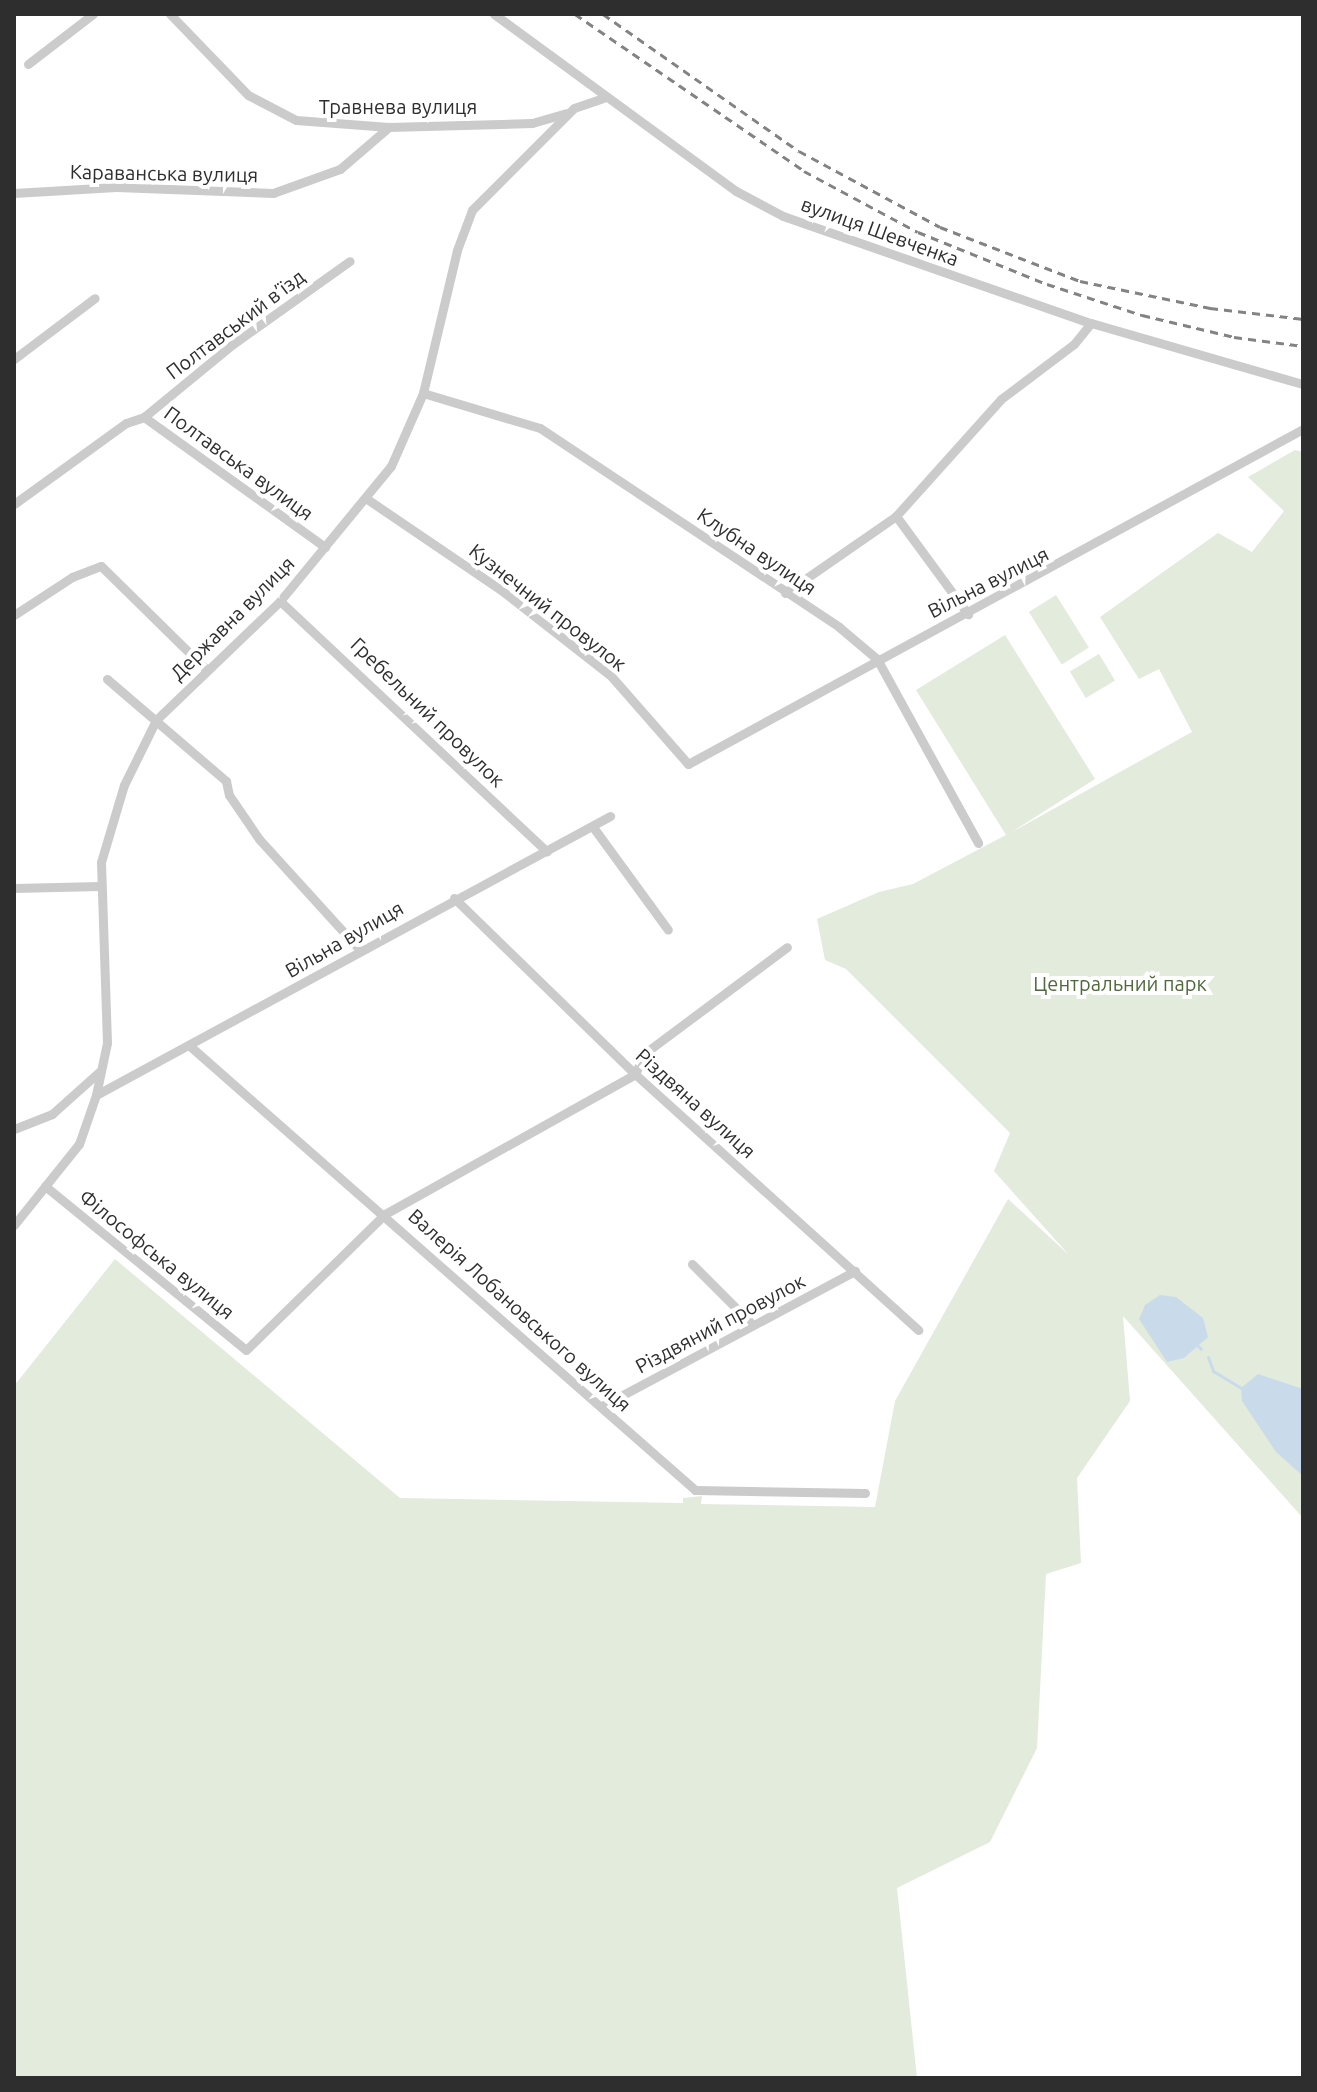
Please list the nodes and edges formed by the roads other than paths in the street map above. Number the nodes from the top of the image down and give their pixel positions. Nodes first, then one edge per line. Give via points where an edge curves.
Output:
1 (93, 14) edge
2 (170, 14) edge
3 (494, 14) edge
4 (28, 64) dead end
5 (606, 97) junction
6 (570, 112) junction
7 (389, 127) junction
8 (14, 193) edge
9 (350, 261) dead end
10 (95, 298) dead end
11 (1091, 323) junction
12 (14, 359) edge
13 (1303, 384) edge
14 (423, 393) junction
15 (144, 417) junction
16 (1303, 429) edge
17 (367, 499) junction
18 (14, 504) edge
19 (896, 516) junction
20 (325, 547) junction
21 (785, 593) junction
22 (280, 601) junction
23 (968, 614) junction
24 (14, 615) edge
25 (877, 659) junction
26 (207, 670) junction
27 (107, 679) dead end
28 (156, 720) junction
29 (688, 764) joint
30 (610, 816) dead end
31 (593, 827) junction
32 (978, 843) dead end
33 (547, 852) junction
34 (100, 886) junction
35 (14, 888) edge
36 (454, 898) junction
37 (668, 930) dead end
38 (787, 947) dead end
39 (360, 950) junction
40 (191, 1047) junction
41 (99, 1072) junction
42 (635, 1074) junction
43 (96, 1095) junction
44 (14, 1129) edge
45 (45, 1186) junction
46 (385, 1214) junction
47 (14, 1225) edge
48 (692, 1264) dead end
49 (855, 1271) junction
50 (753, 1325) junction
51 (918, 1330) dead end
52 (602, 1406) junction
53 (865, 1493) dead end

1 - 4 street
2 - 7 street, Травнева вулиця via 248,95 279,114 314,124
3 - 5 street, вулиця Шевченка
5 - 6 street, Державна вулиця
5 - 11 street, вулиця Шевченка via 736,191 783,216
6 - 7 street, Травнева вулиця via 532,123
6 - 14 street, Державна вулиця via 472,210 457,250
7 - 8 street, Караванська вулиця via 340,169 273,193 236,196 116,187
9 - 15 street, Полтавський в’їзд via 233,344
10 - 12 street
11 - 13 street, вулиця Шевченка
11 - 19 street via 1074,344 1001,399
14 - 17 street, Державна вулиця via 391,466
14 - 21 street, Клубна вулиця via 540,428
15 - 18 street, Полтавська вулиця via 126,423
15 - 20 street, Полтавська вулиця
16 - 23 street, Вільна вулиця
17 - 20 street, Державна вулиця
17 - 29 street, Кузнечний провулок via 501,590 611,676
19 - 21 street
19 - 23 street
20 - 22 street, Державна вулиця
21 - 25 street, Клубна вулиця
22 - 26 street, Державна вулиця
22 - 33 street, Гребельний провулок
23 - 25 street, Вільна вулиця
24 - 26 street via 72,577 101,566
25 - 29 street, Вільна вулиця
25 - 32 street, Клубна вулиця
26 - 28 street, Державна вулиця
27 - 28 street
28 - 34 street, Державна вулиця via 124,785 101,862
28 - 39 street via 226,781 229,795 259,839
30 - 31 street, Вільна вулиця
31 - 33 street, Вільна вулиця
31 - 37 street
33 - 36 street, Вільна вулиця
34 - 35 street
34 - 41 street, Державна вулиця via 107,1043
36 - 39 street, Вільна вулиця
36 - 42 street, Різдвяна вулиця
38 - 42 street via 645,1053
39 - 40 street, Вільна вулиця
40 - 43 street, Вільна вулиця
40 - 46 street, Валерія Лобановського вулиця
41 - 43 street, Державна вулиця
41 - 44 street via 52,1114
42 - 46 street
42 - 49 street, Різдвяна вулиця
43 - 45 street, Державна вулиця via 79,1144
45 - 46 street, Філософська вулиця via 246,1350
45 - 47 street, Державна вулиця
46 - 52 street, Валерія Лобановського вулиця
48 - 50 street
49 - 50 street, Різдвяний провулок
49 - 51 street, Різдвяна вулиця
50 - 52 street, Різдвяний провулок
52 - 53 street, Валерія Лобановського вулиця via 695,1490

